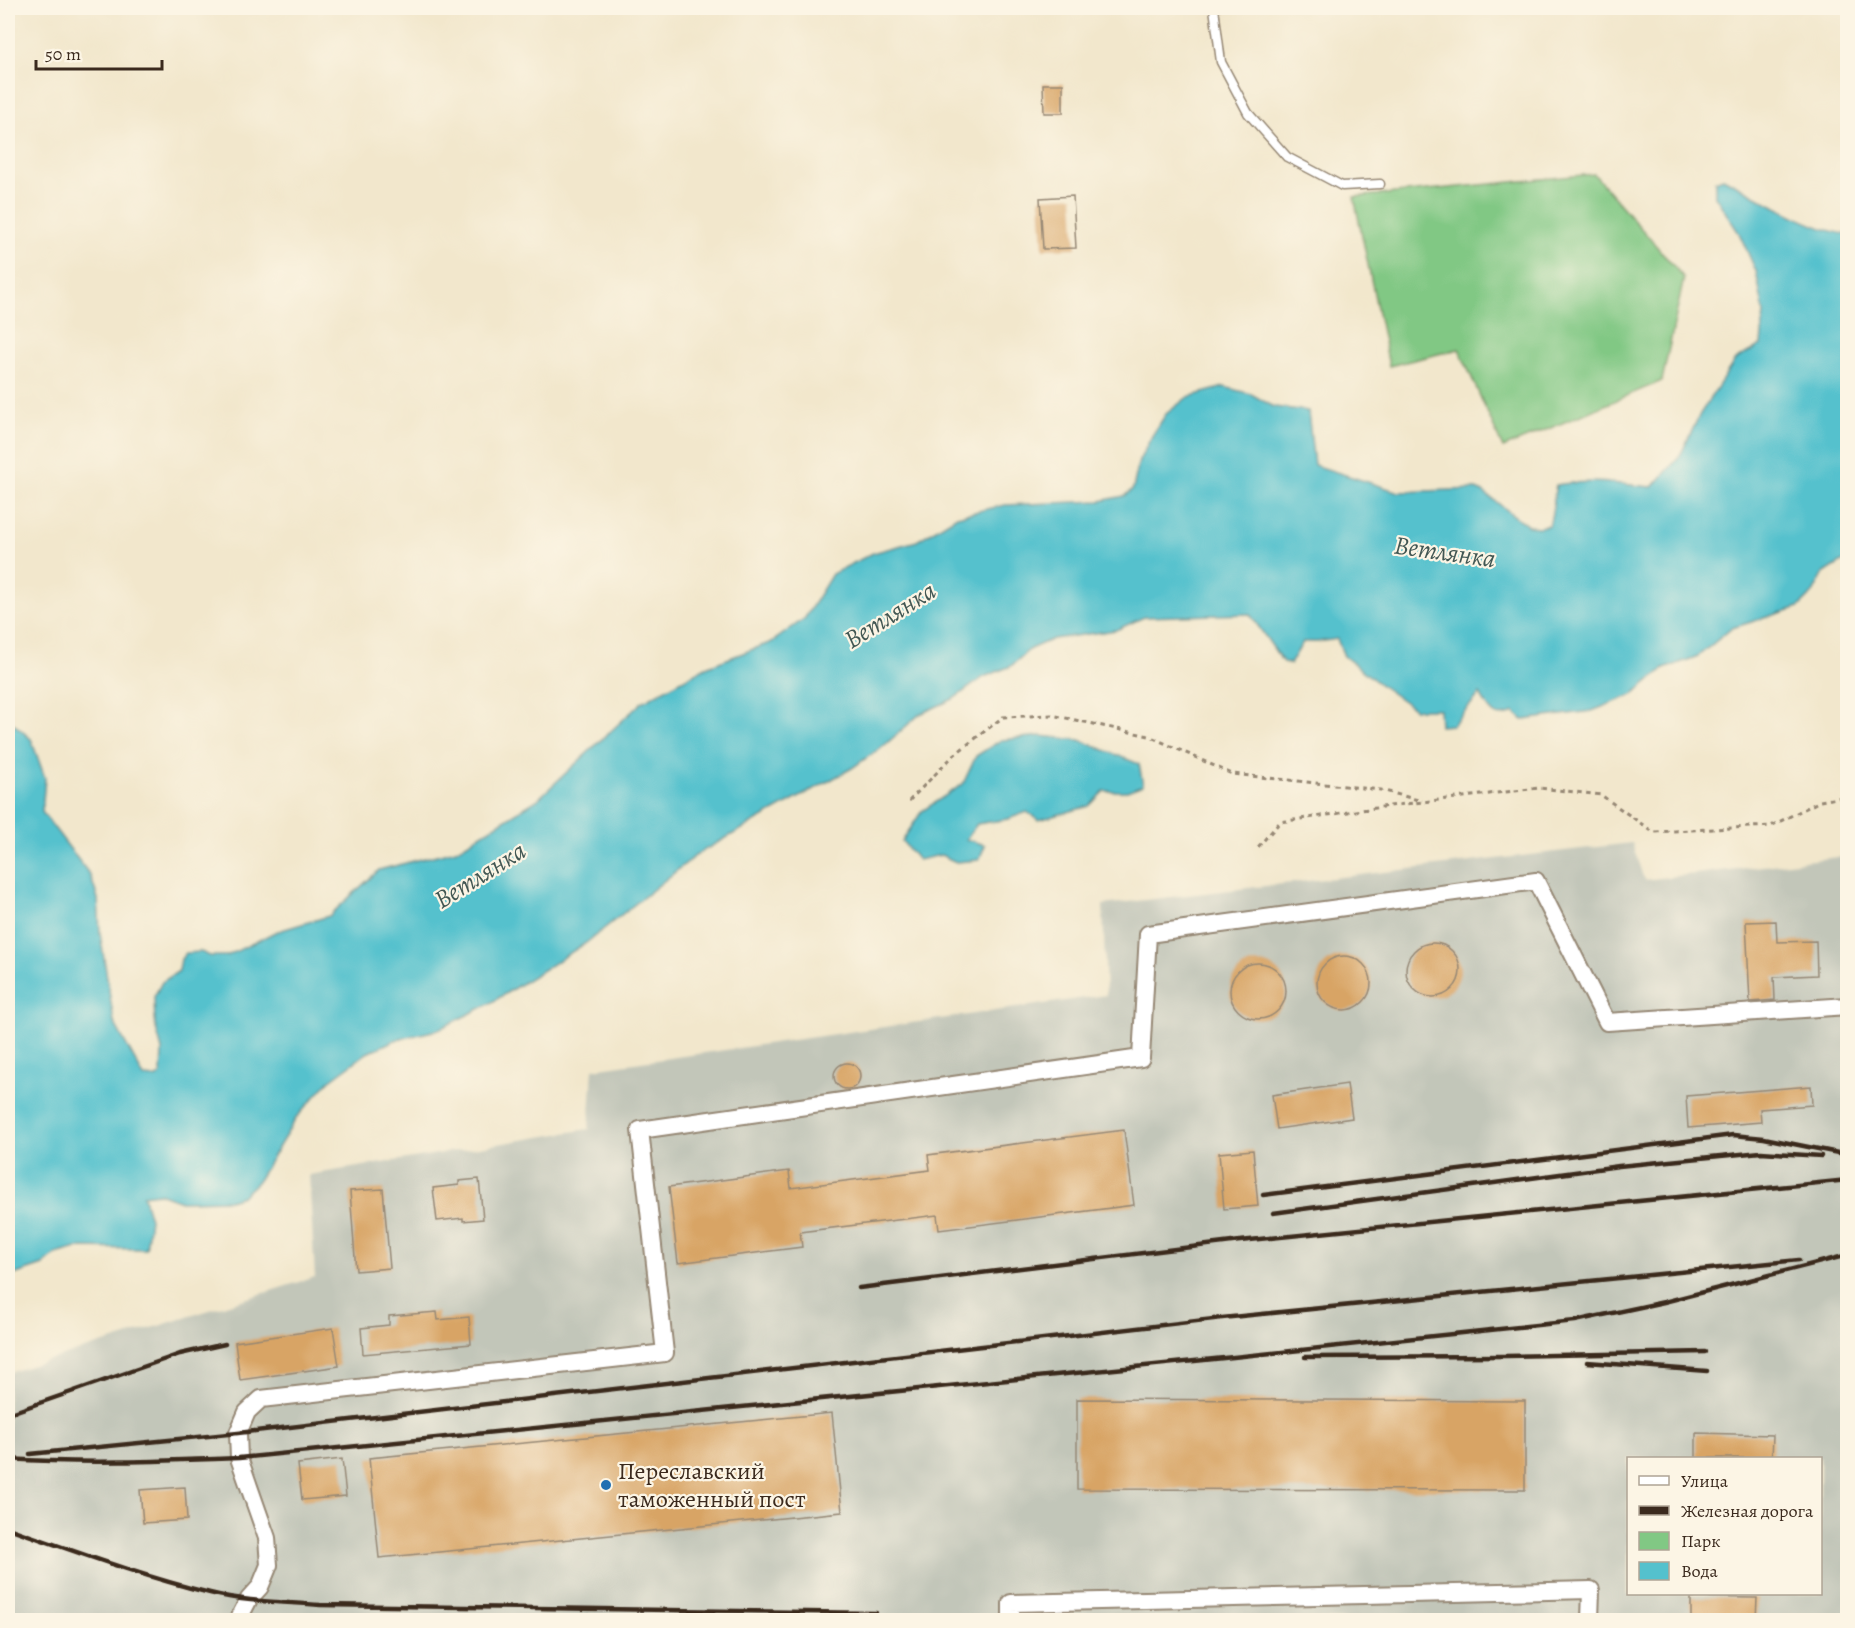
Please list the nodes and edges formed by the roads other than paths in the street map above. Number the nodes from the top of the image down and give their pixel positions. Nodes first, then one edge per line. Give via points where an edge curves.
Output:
1 (1214, 8) edge
2 (1380, 184) dead end
3 (1848, 1006) edge
4 (238, 1620) edge
5 (1011, 1620) edge
6 (1590, 1620) edge

1 - 2 lane via 1221,62 1248,113 1287,157 1342,186
3 - 4 street via 1607,1022 1536,881 1148,934 1142,1058 640,1130 665,1353 261,1399 247,1412 238,1433 239,1458 267,1538 269,1565
5 - 6 street via 1011,1603 1591,1590

